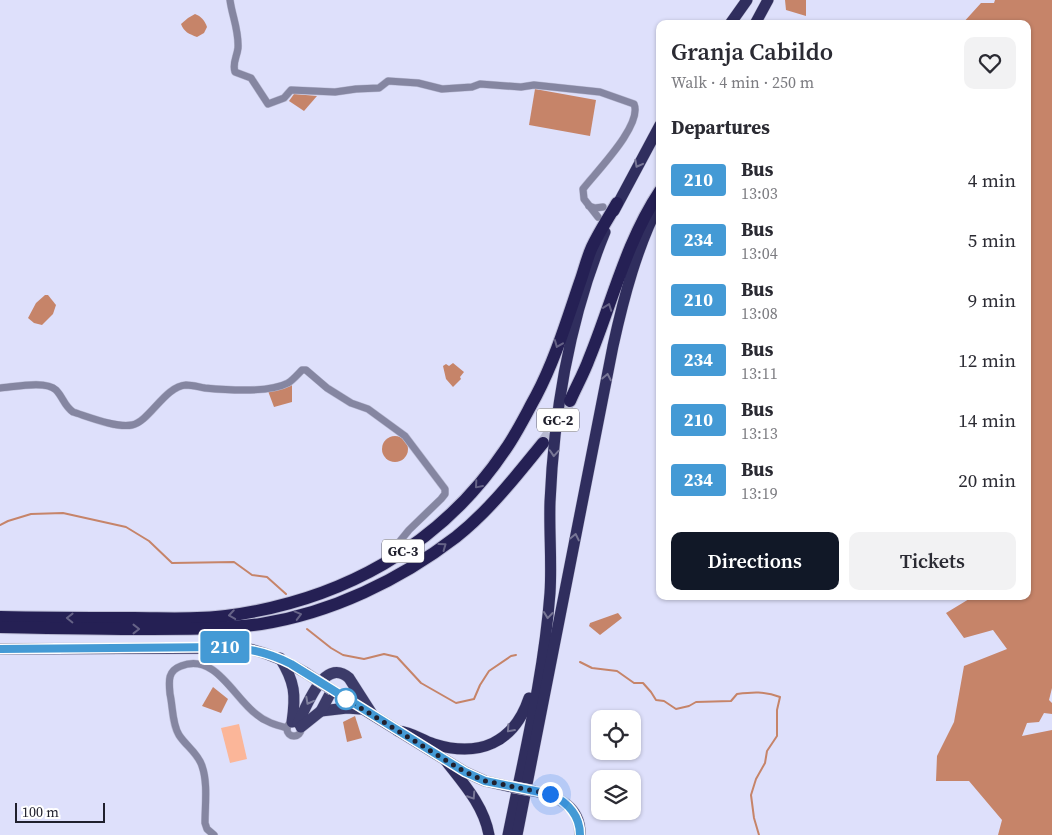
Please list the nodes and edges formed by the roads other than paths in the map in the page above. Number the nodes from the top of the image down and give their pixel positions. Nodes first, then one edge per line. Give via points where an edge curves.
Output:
1 (230, 0) edge
2 (747, 0) edge
3 (768, 0) edge
4 (733, 20) edge
5 (757, 20) edge
6 (656, 132) edge
7 (656, 197) edge
8 (617, 203) junction
9 (589, 206) junction
10 (603, 207) dead end
11 (656, 211) edge
12 (598, 217) dead end
13 (0, 388) edge
14 (570, 400) tunnel mouth
15 (543, 443) tunnel mouth
16 (410, 535) joint
17 (267, 610) junction
18 (0, 617) edge
19 (0, 627) edge
20 (0, 649) edge
21 (280, 658) junction
22 (543, 674) junction
23 (332, 690) junction
24 (362, 709) junction
25 (321, 711) junction
26 (373, 715) junction
27 (294, 725) junction
28 (398, 731) junction
29 (446, 762) junction
30 (214, 835) edge
31 (489, 835) edge
32 (508, 835) edge
33 (517, 835) edge
34 (522, 835) edge
35 (580, 835) edge

1 - 9 street via 238,49 234,72 251,78 268,104 284,98 291,90 336,92 379,88 388,81 442,89 480,84 521,88 534,84 600,92 634,104 634,116 624,138 583,189
2 - 4 highway
3 - 5 highway
6 -> 8 highway, GC-2
14 -> 7 highway via 589,360 626,256
8 -> 17 highway, GC-3 via 592,247 560,340 537,393 506,450 479,485 448,517 379,567 319,595
8 -> 22 highway, GC-2 via 596,254 566,364 554,445 550,591
9 - 10 street
9 - 12 street
22 -> 11 highway, GC-2 via 623,302
13 - 16 street via 47,385 54,388 73,412 119,425 132,425 176,388 185,385 239,390 270,388 288,383 306,370 326,388 351,404 368,409 405,436 444,489 441,499
19 -> 15 highway, GC-3 via 208,628 261,624 322,609 383,583 457,536 494,502
16 - 17 highway via 387,557 344,580
17 -> 18 highway, GC-3 via 183,618
20 - 21 main road via 226,647 255,650
21 - 23 main road, bridge
21 - 27 main road via 294,687
22 -> 28 highway via 515,725 488,746 475,750 448,747
22 - 32 highway, GC-2
22 - 33 highway, GC-2
22 - 34 highway via 546,702
23 - 24 main road
23 - 25 main road
24 - 25 main road
24 - 26 main road
25 - 27 main road
26 -> 27 main road via 349,678 344,673 335,672 324,676
26 - 28 main road
27 - 30 street via 275,725 255,714 220,675 208,667 186,664 172,672 168,680 176,728 202,765 205,823
28 - 29 main road
29 -> 31 highway via 473,796
29 - 35 main road, bridge via 485,781 559,798 568,805 578,822

